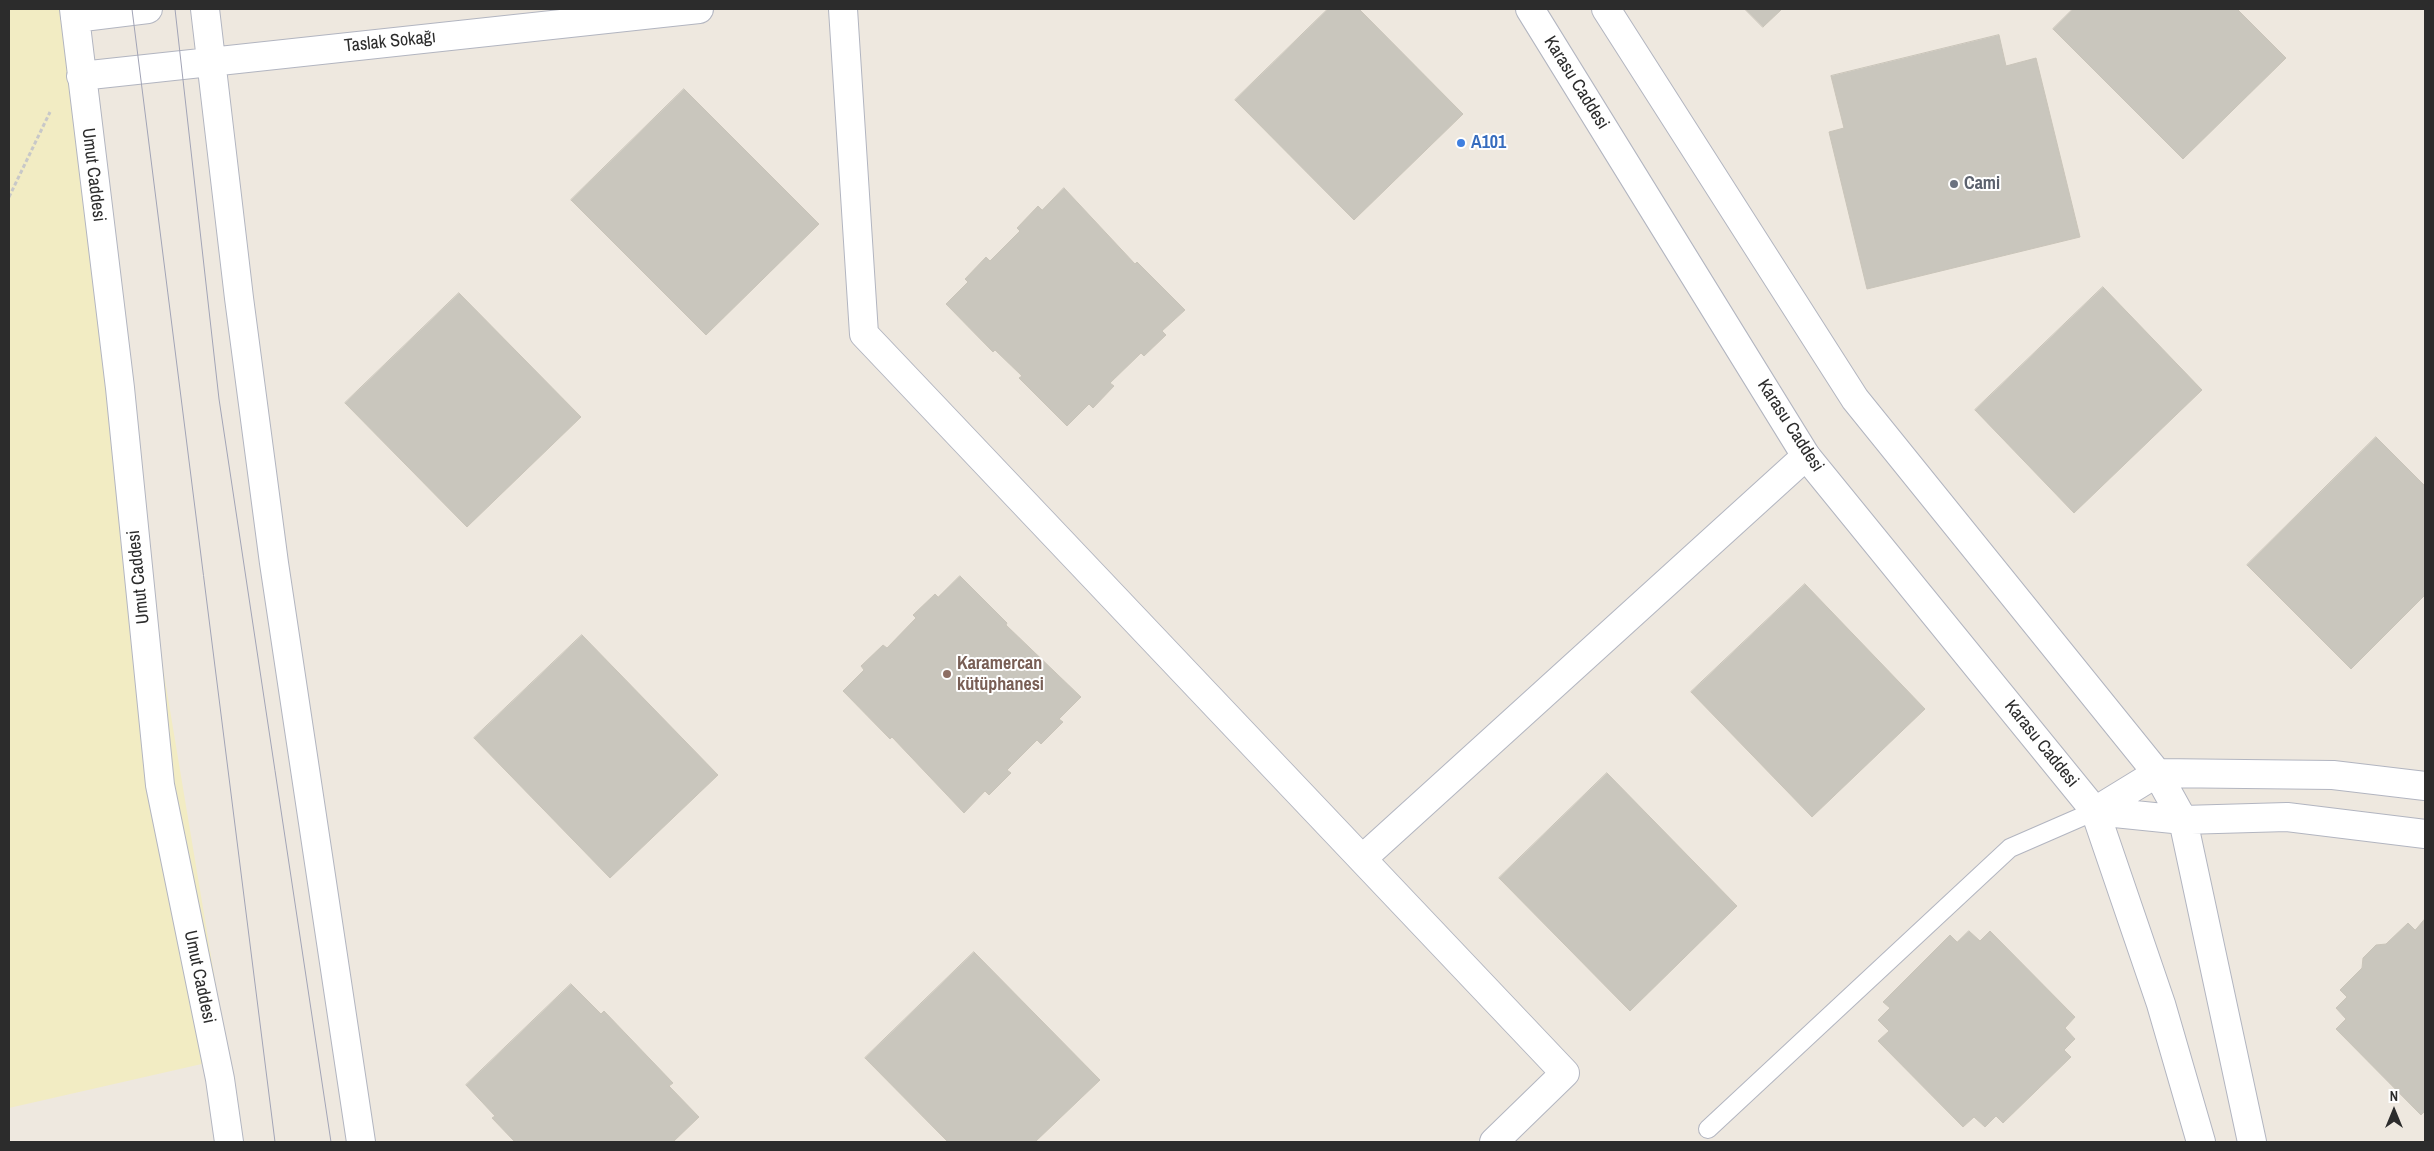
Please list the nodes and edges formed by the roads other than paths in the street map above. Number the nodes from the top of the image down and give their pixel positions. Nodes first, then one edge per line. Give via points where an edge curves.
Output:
1 (148, 9) edge
2 (205, 9) edge
3 (699, 9) edge
4 (843, 9) edge
5 (1530, 9) edge
6 (1606, 9) edge
7 (74, 13) edge
8 (211, 62) junction
9 (81, 76) junction
10 (1806, 456) junction
11 (2157, 773) junction
12 (2425, 786) edge
13 (2096, 811) junction
14 (2183, 820) junction
15 (2425, 834) edge
16 (1362, 859) junction
17 (1708, 1130) dead end
18 (229, 1142) edge
19 (362, 1142) edge
20 (1494, 1142) edge
21 (2201, 1142) edge
22 (2252, 1142) edge

1 - 7 street
2 - 8 street
3 - 8 street, Taslak Sokağı
4 - 16 street via 864,334
5 - 10 street, Karasu Caddesi
6 - 11 street via 1855,399
7 - 9 street, Umut Caddesi
8 - 9 street, Taslak Sokağı
8 - 19 street via 274,563
9 - 18 street, Umut Caddesi via 120,388 160,785 220,1079
10 - 13 street, Karasu Caddesi
10 - 16 street
11 - 12 street via 2333,775
11 - 13 street
11 - 14 street
13 - 14 street
13 - 17 lane via 2010,848
13 - 21 street via 2160,1004
14 - 15 street via 2287,817
14 - 22 street
16 - 20 street via 1565,1074

